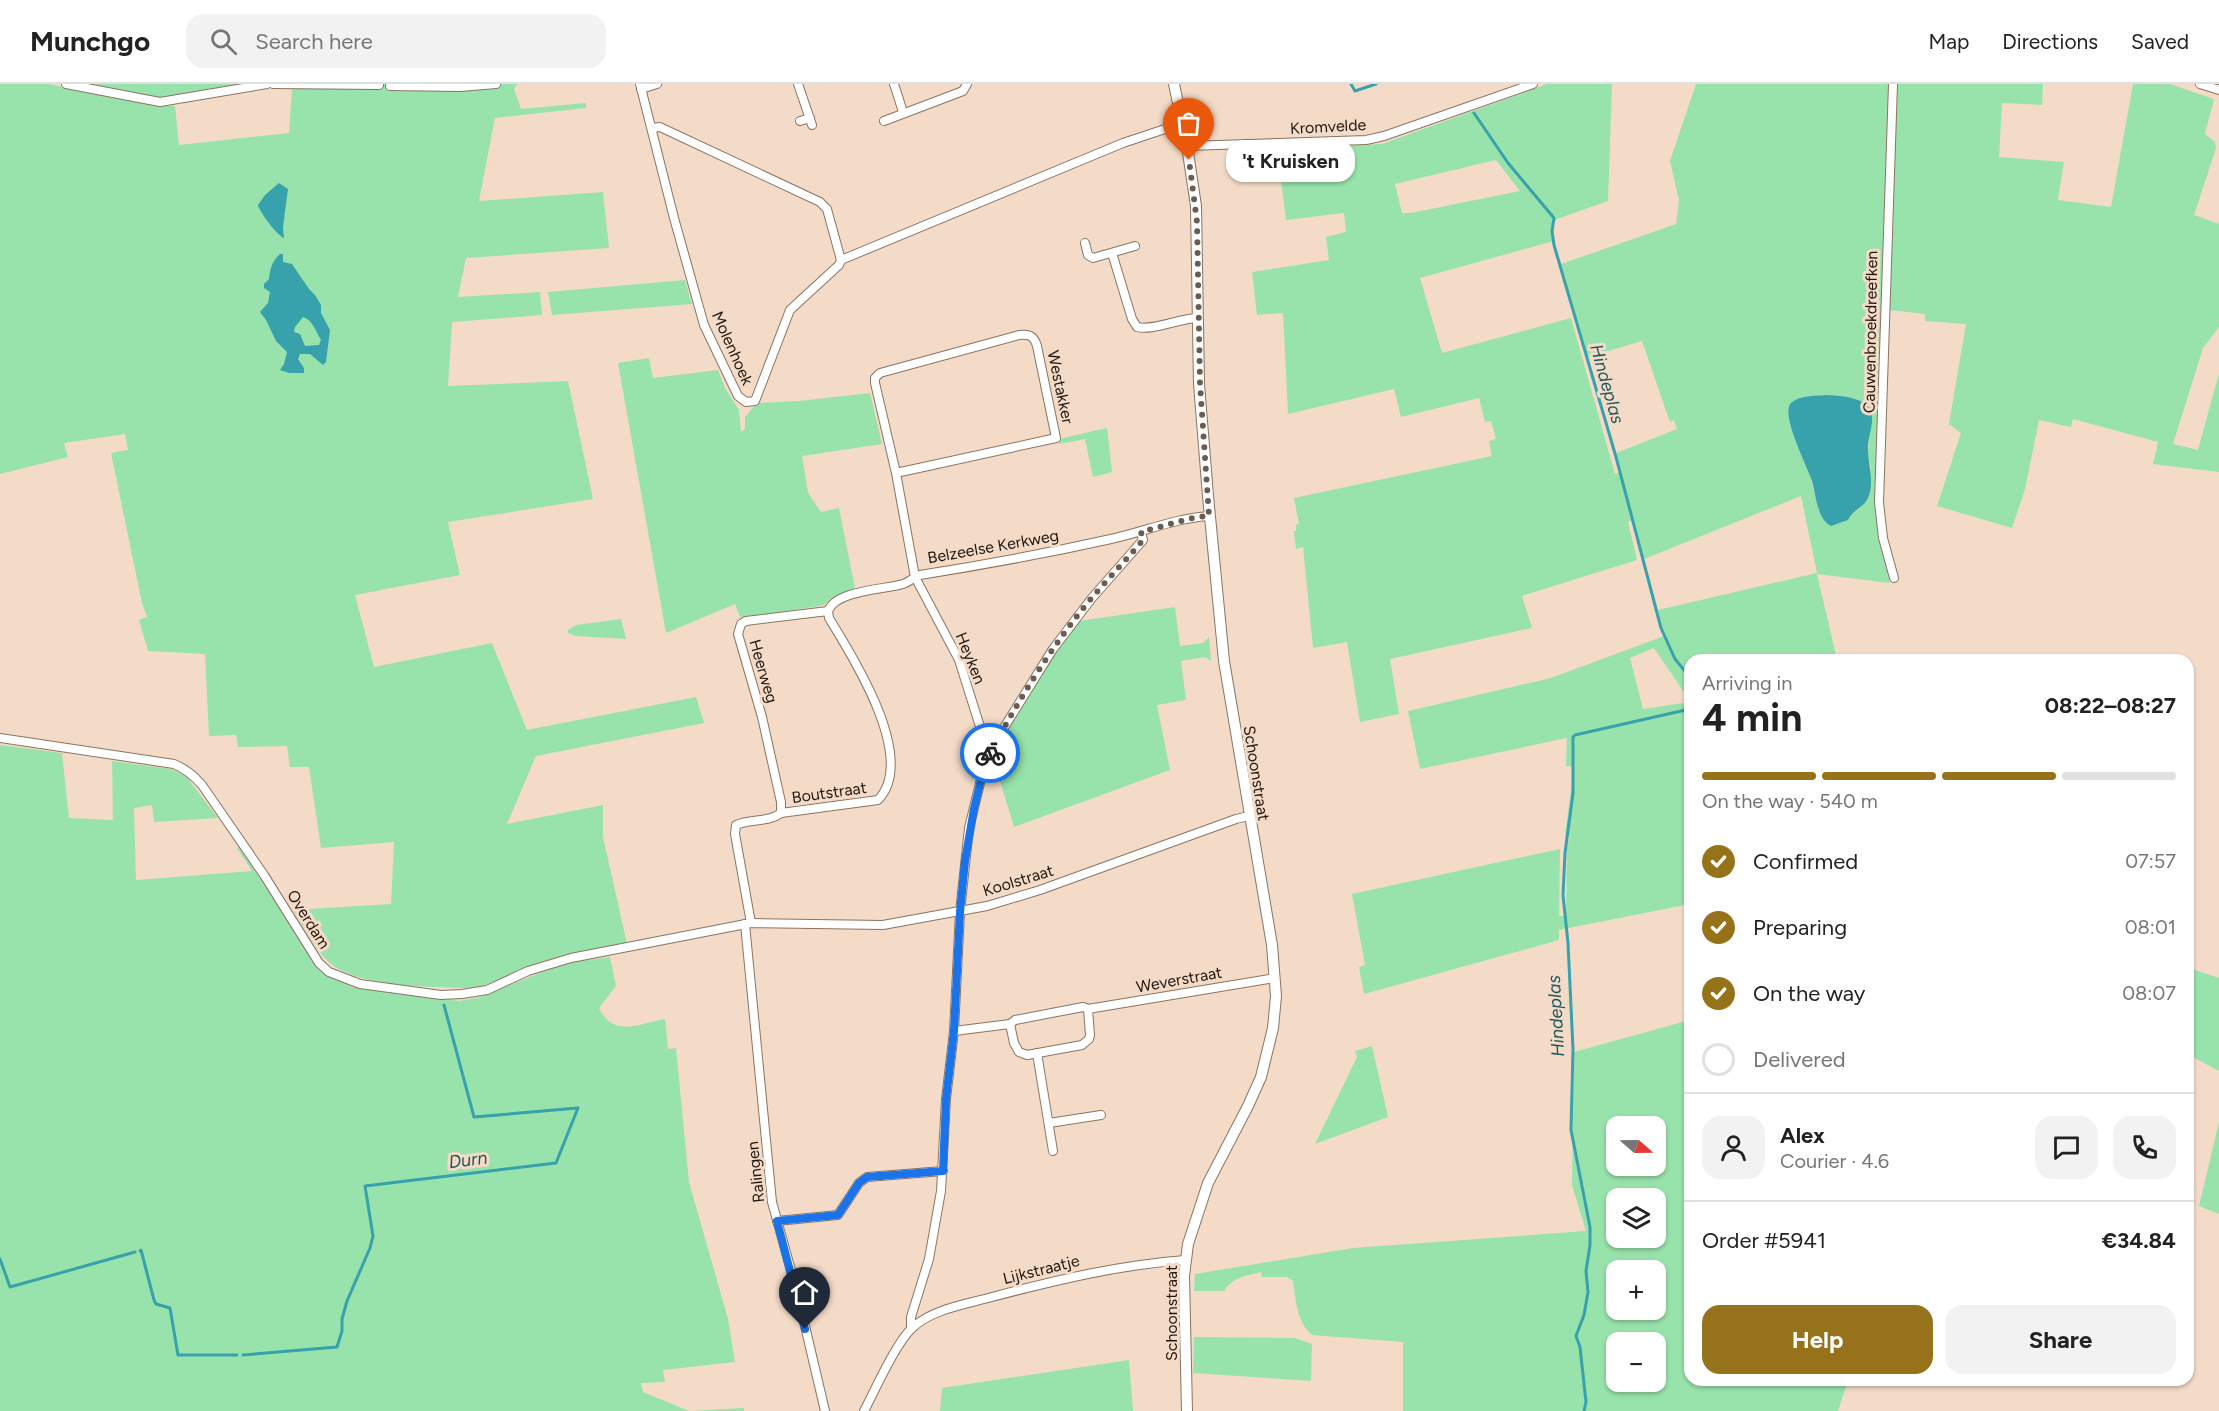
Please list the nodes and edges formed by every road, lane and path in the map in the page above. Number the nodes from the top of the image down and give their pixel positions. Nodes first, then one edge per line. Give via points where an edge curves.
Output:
1 (66, 84) edge
2 (267, 84) edge
3 (273, 84) edge
4 (496, 84) edge
5 (657, 84) edge
6 (798, 84) edge
7 (894, 84) edge
8 (967, 84) edge
9 (1174, 84) edge
10 (1533, 84) edge
11 (1893, 84) edge
12 (2200, 84) edge
13 (380, 86) dead end
14 (390, 86) dead end
15 (640, 86) edge
16 (2219, 90) edge
17 (903, 112) junction
18 (800, 121) dead end
19 (884, 121) dead end
20 (1183, 123) junction
21 (651, 128) junction
22 (1187, 146) junction
23 (1085, 243) dead end
24 (1135, 246) dead end
25 (1112, 253) junction
26 (841, 260) junction
27 (1198, 318) junction
28 (880, 373) joint
29 (896, 473) junction
30 (1209, 516) junction
31 (1141, 532) junction
32 (915, 577) junction
33 (1894, 578) dead end
34 (828, 611) junction
35 (0, 738) edge
36 (990, 754) junction
37 (781, 813) junction
38 (1249, 816) junction
39 (960, 912) junction
40 (748, 924) junction
41 (1275, 978) junction
42 (1088, 1009) junction
43 (1011, 1024) junction
44 (954, 1031) junction
45 (1036, 1053) junction
46 (1101, 1115) dead end
47 (1049, 1123) junction
48 (1053, 1151) dead end
49 (943, 1171) junction
50 (777, 1221) junction
51 (1185, 1260) junction
52 (911, 1329) junction
53 (825, 1411) edge
54 (864, 1411) edge
55 (1187, 1411) edge

1 - 2 street via 160,102
3 - 13 street
4 - 14 street
5 - 15 street
6 - 18 street via 811,122
7 - 17 street
8 - 17 street via 963,91
9 - 20 street, Schoonstraat
10 - 22 street, Kromvelde via 1366,140
11 - 33 street, Cauwenbroekdreefken via 1879,502 1883,538
12 - 16 street
15 - 21 street, Molenhoek
17 - 19 street
20 - 22 street, Schoonstraat
20 - 26 street, Molenhoek via 1123,143
21 - 26 street via 660,127 820,202 827,209
21 - 26 street, Molenhoek via 704,325 742,401 755,401 790,310
22 - 27 street, Schoonstraat via 1197,222
23 - 25 street via 1090,257
24 - 25 street
25 - 27 street via 1137,327
27 - 30 street, Schoonstraat
28 - 29 street, Belzeelse Kerkweg via 875,383
28 - 29 street, Westakker via 1029,335 1035,341 1056,435 1054,439
29 - 32 street, Belzeelse Kerkweg
30 - 31 street, Belzeelse Kerkweg
30 - 38 street, Schoonstraat via 1224,661
31 - 32 street, Belzeelse Kerkweg
31 - 36 street via 1143,540 1053,649
32 - 34 street via 904,584 840,599
32 - 36 street, Heyken via 959,660
34 - 37 street, Heerweg via 746,621 738,634 762,717
34 - 37 street, Boutstraat via 874,697 892,756 884,792 872,802
35 - 40 street, Overdam via 174,764 191,772 264,875 319,963 329,972 360,984 429,994 462,994 487,990 528,971 571,958
36 - 39 street via 969,828
37 - 40 street, Boutstraat via 773,819 743,822 735,828
38 - 39 street, Koolstraat via 1020,897
38 - 41 street, Schoonstraat
39 - 40 street, Koolstraat via 883,925
39 - 44 street
40 - 50 street, Ralingen via 772,1202
41 - 42 street, Weverstraat
41 - 51 street, Schoonstraat via 1273,1028 1261,1077 1208,1183
42 - 43 street, Weverstraat via 1015,1020
42 - 45 street via 1090,1035 1086,1043
43 - 44 street, Weverstraat
43 - 45 street via 1019,1052
44 - 49 street
45 - 47 street
46 - 47 street
47 - 48 street
49 - 50 street via 867,1177 838,1215
49 - 52 street via 934,1236
50 - 53 street, Ralingen
51 - 52 street, Lijkstraatje via 1112,1268 1045,1283 946,1310
51 - 55 street, Schoonstraat
52 - 54 street

